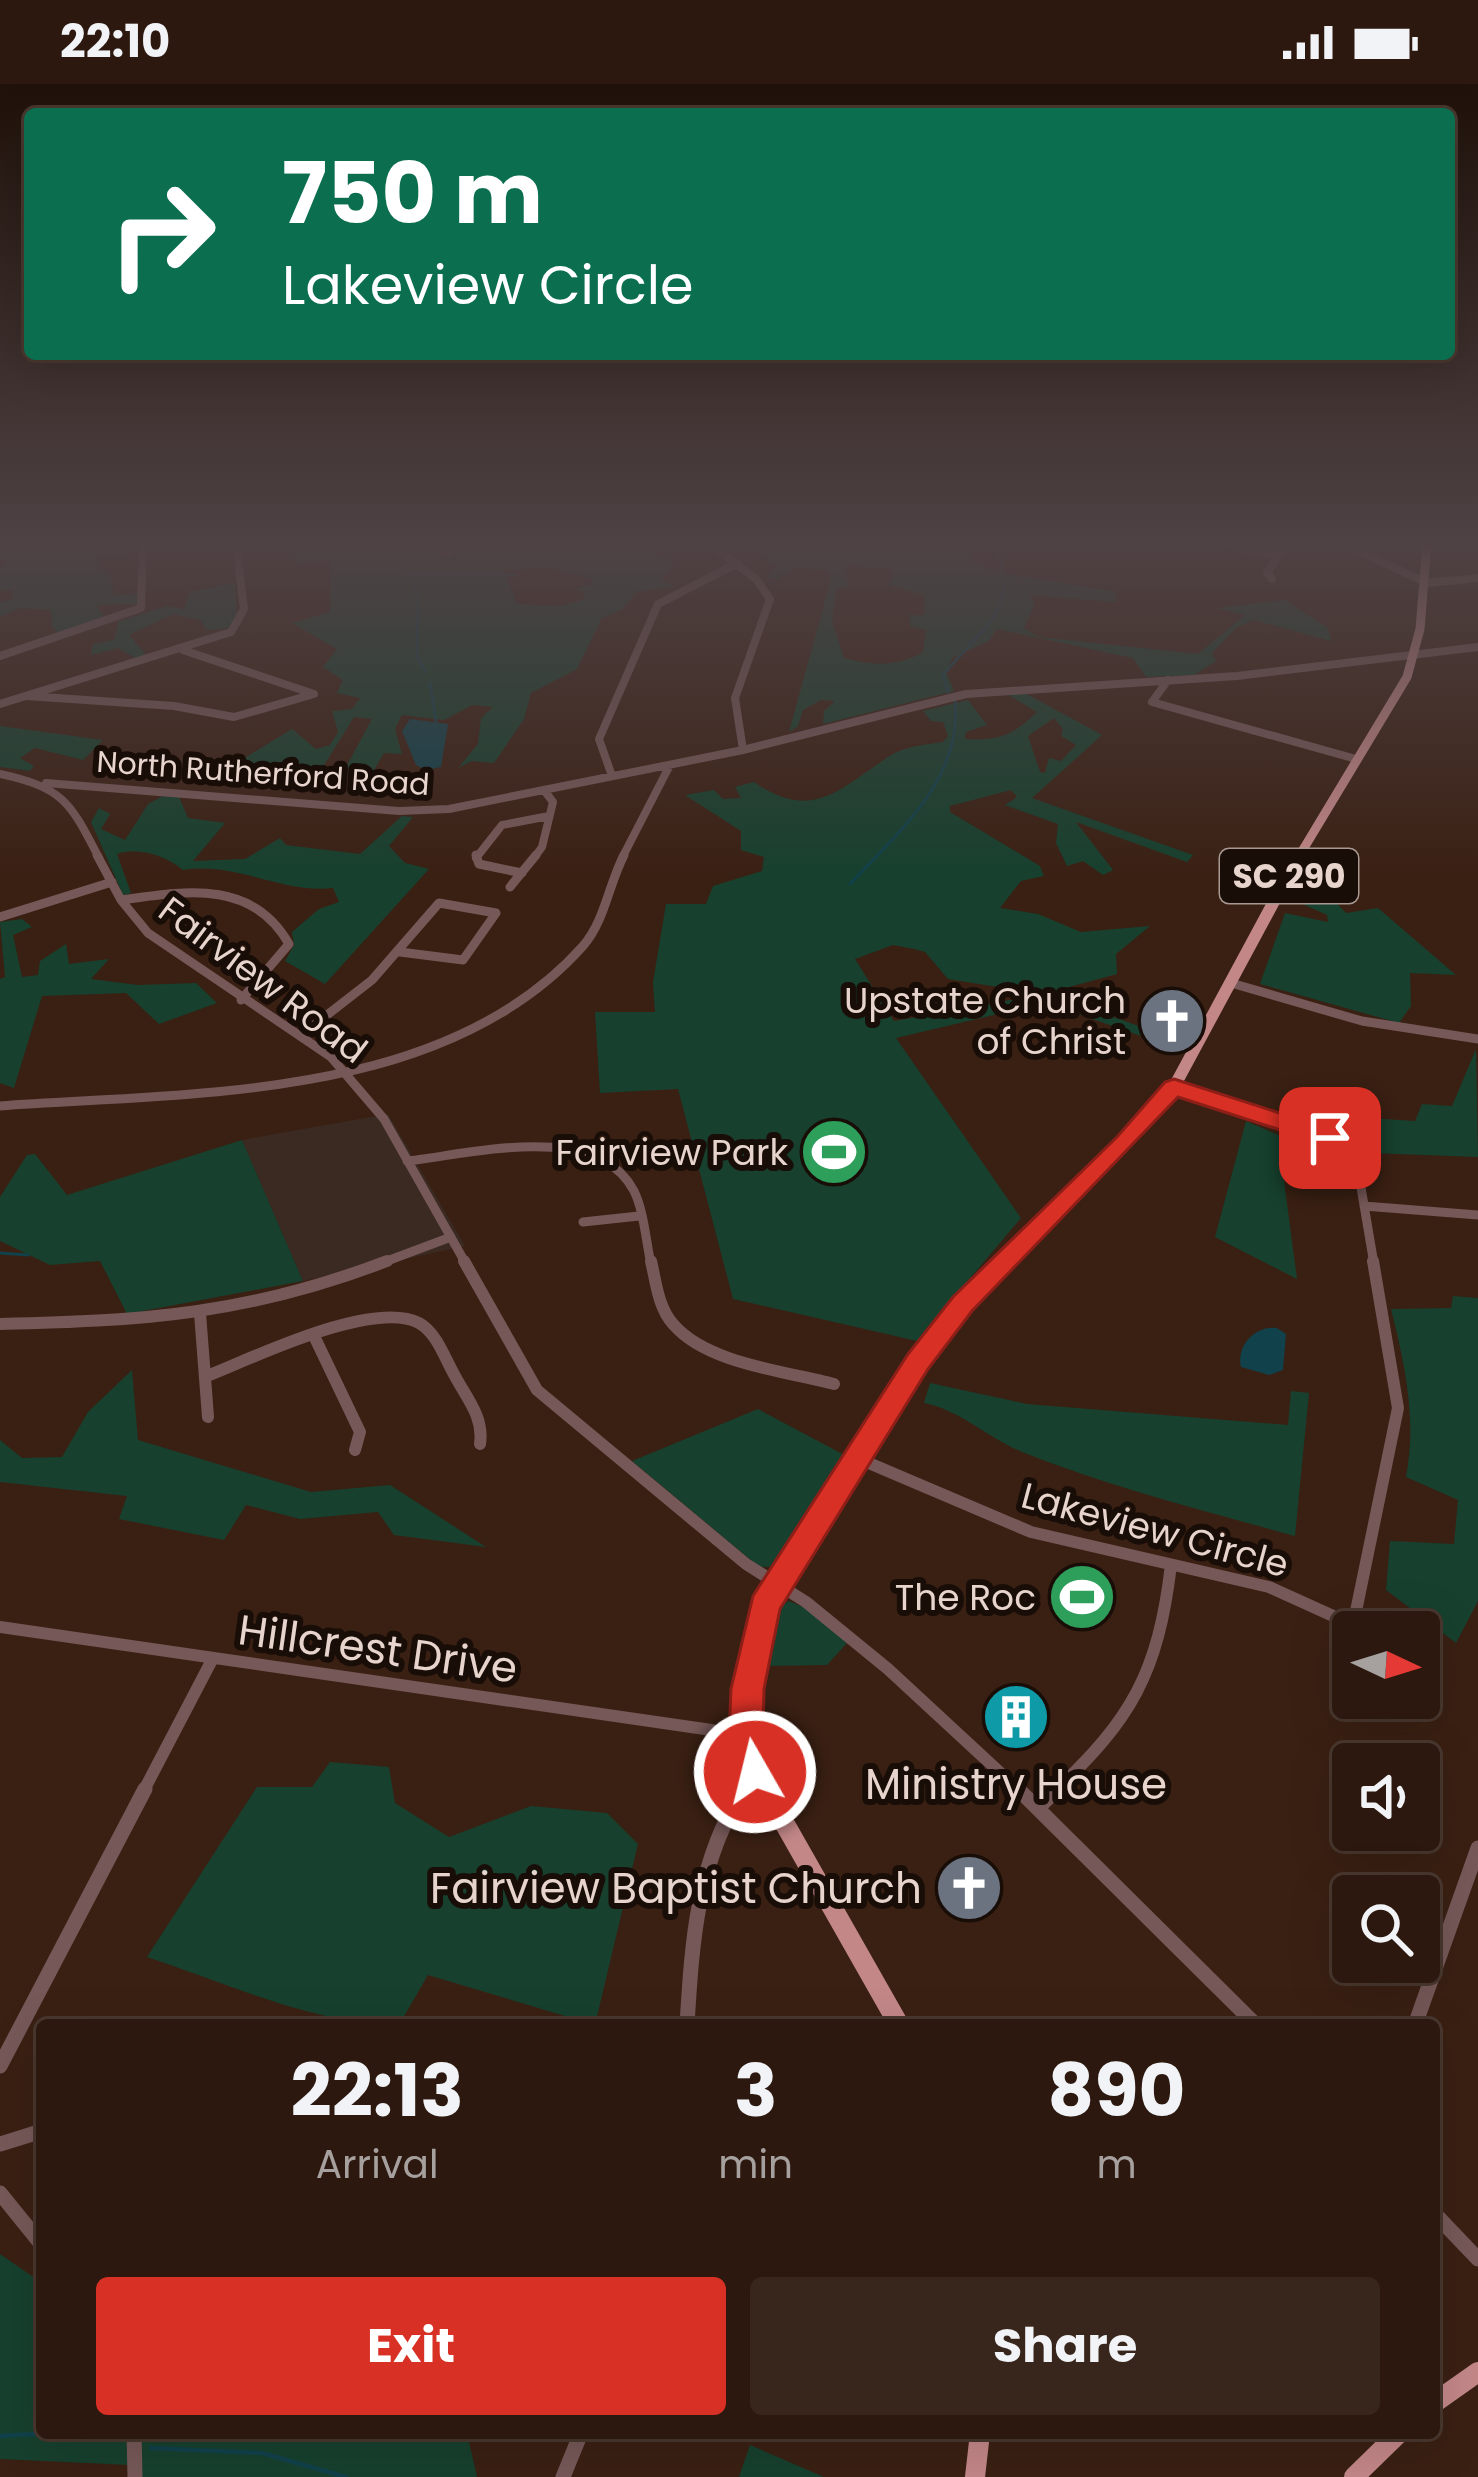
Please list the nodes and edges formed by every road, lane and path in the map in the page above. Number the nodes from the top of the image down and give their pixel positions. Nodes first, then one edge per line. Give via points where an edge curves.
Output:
1 (167, 655) edge
2 (197, 655) edge
3 (636, 655) edge
4 (750, 655) edge
5 (1416, 655) edge
6 (1435, 655) edge
7 (1416, 658) junction
8 (1168, 680) junction
9 (27, 696) junction
10 (0, 704) edge
11 (742, 750) junction
12 (1356, 759) junction
13 (670, 765) junction
14 (0, 774) edge
15 (611, 776) junction
16 (37, 782) junction
17 (544, 790) junction
18 (549, 816) junction
19 (522, 872) junction
20 (112, 883) junction
21 (511, 887) dead end
22 (121, 900) junction
23 (0, 916) edge
24 (400, 952) junction
25 (1231, 983) junction
26 (242, 1000) junction
27 (300, 1036) junction
28 (1478, 1039) edge
29 (342, 1067) junction
30 (1174, 1087) junction
31 (0, 1106) edge
32 (407, 1160) junction
33 (1364, 1206) junction
34 (1478, 1215) edge
35 (639, 1216) junction
36 (583, 1222) dead end
37 (451, 1237) junction
38 (200, 1313) junction
39 (0, 1324) edge
40 (315, 1338) junction
41 (207, 1376) junction
42 (834, 1384) dead end
43 (208, 1417) dead end
44 (480, 1444) dead end
45 (356, 1450) dead end
46 (856, 1458) junction
47 (1171, 1565) junction
48 (778, 1583) junction
49 (0, 1627) edge
50 (213, 1658) junction
51 (746, 1735) junction
52 (755, 1772) junction
53 (1038, 1808) junction
54 (1478, 1848) edge
55 (688, 2019) edge
56 (895, 2019) edge
57 (1250, 2019) edge
58 (1417, 2019) edge
59 (0, 2066) edge
60 (36, 2133) edge
61 (0, 2144) edge
62 (0, 2193) edge
63 (1440, 2219) edge
64 (36, 2238) edge
65 (1478, 2259) edge
66 (1478, 2372) edge
67 (1440, 2399) edge
68 (134, 2439) edge
69 (579, 2439) edge
70 (979, 2439) edge
71 (1394, 2439) edge
72 (135, 2477) edge
73 (563, 2477) edge
74 (975, 2477) edge
75 (1354, 2477) edge

1 - 9 street
2 - 9 street via 314,694 234,717
3 - 15 street via 599,739
4 - 11 street via 735,698
5 - 7 main road, SC 290
6 - 7 street, North Rutherford Road
7 - 8 street, North Rutherford Road
7 - 12 main road, SC 290
8 - 11 street, North Rutherford Road via 966,694
8 - 12 street via 1153,702
9 - 10 street
11 - 13 street, North Rutherford Road
12 - 25 main road, SC 290
13 - 15 street, North Rutherford Road
13 - 29 street via 592,933 554,976 468,1032
14 - 16 street, Fairview Road
15 - 17 street, North Rutherford Road
16 - 17 street, North Rutherford Road via 414,811
16 - 20 street, Fairview Road via 76,807
17 - 18 street via 553,802
18 - 19 street via 543,844
18 - 19 street via 502,825 476,856 479,864
19 - 21 street
20 - 22 street, Fairview Road
20 - 23 street
22 - 26 street, Fairview Road via 159,943
22 - 26 street via 222,891 250,898 289,944
24 - 24 street via 442,902 496,913 463,960
24 - 27 street
25 - 28 street via 1363,1021
25 - 30 main road, SC 290
26 - 27 street, Fairview Road
27 - 29 street, Fairview Road
29 - 31 street
29 - 32 street, Fairview Road
30 - 33 street, Lakeview Circle via 1343,1144 1356,1158
30 - 46 main road, SC 290 via 963,1304
32 - 35 street via 568,1147 623,1174
32 - 37 street, Fairview Road
33 - 34 street
33 - 47 street, Lakeview Circle via 1398,1408 1358,1614 1342,1620 1269,1587
35 - 36 street
35 - 42 street via 661,1306 681,1333 721,1354
37 - 38 street via 300,1293
37 - 48 street, Fairview Road via 537,1390
38 - 39 street
38 - 41 street
40 - 41 street
40 - 44 street via 381,1317 422,1324 483,1429
40 - 45 street via 360,1432
41 - 43 street
46 - 47 street, Lakeview Circle via 1030,1532
46 - 48 main road, SC 290
47 - 53 street via 1125,1717
48 - 51 main road, SC 290 via 755,1642
48 - 53 street via 889,1669
49 - 50 street, Hillcrest Drive
50 - 51 street, Hillcrest Drive
50 - 59 street
51 - 52 main road, SC 290
52 - 55 street via 703,1868
52 - 56 main road, SC 290
53 - 57 street
54 - 58 street
60 - 61 street
62 - 64 street
63 - 65 street
66 - 67 main road
68 - 72 street
69 - 73 street
70 - 74 main road
71 - 75 main road

